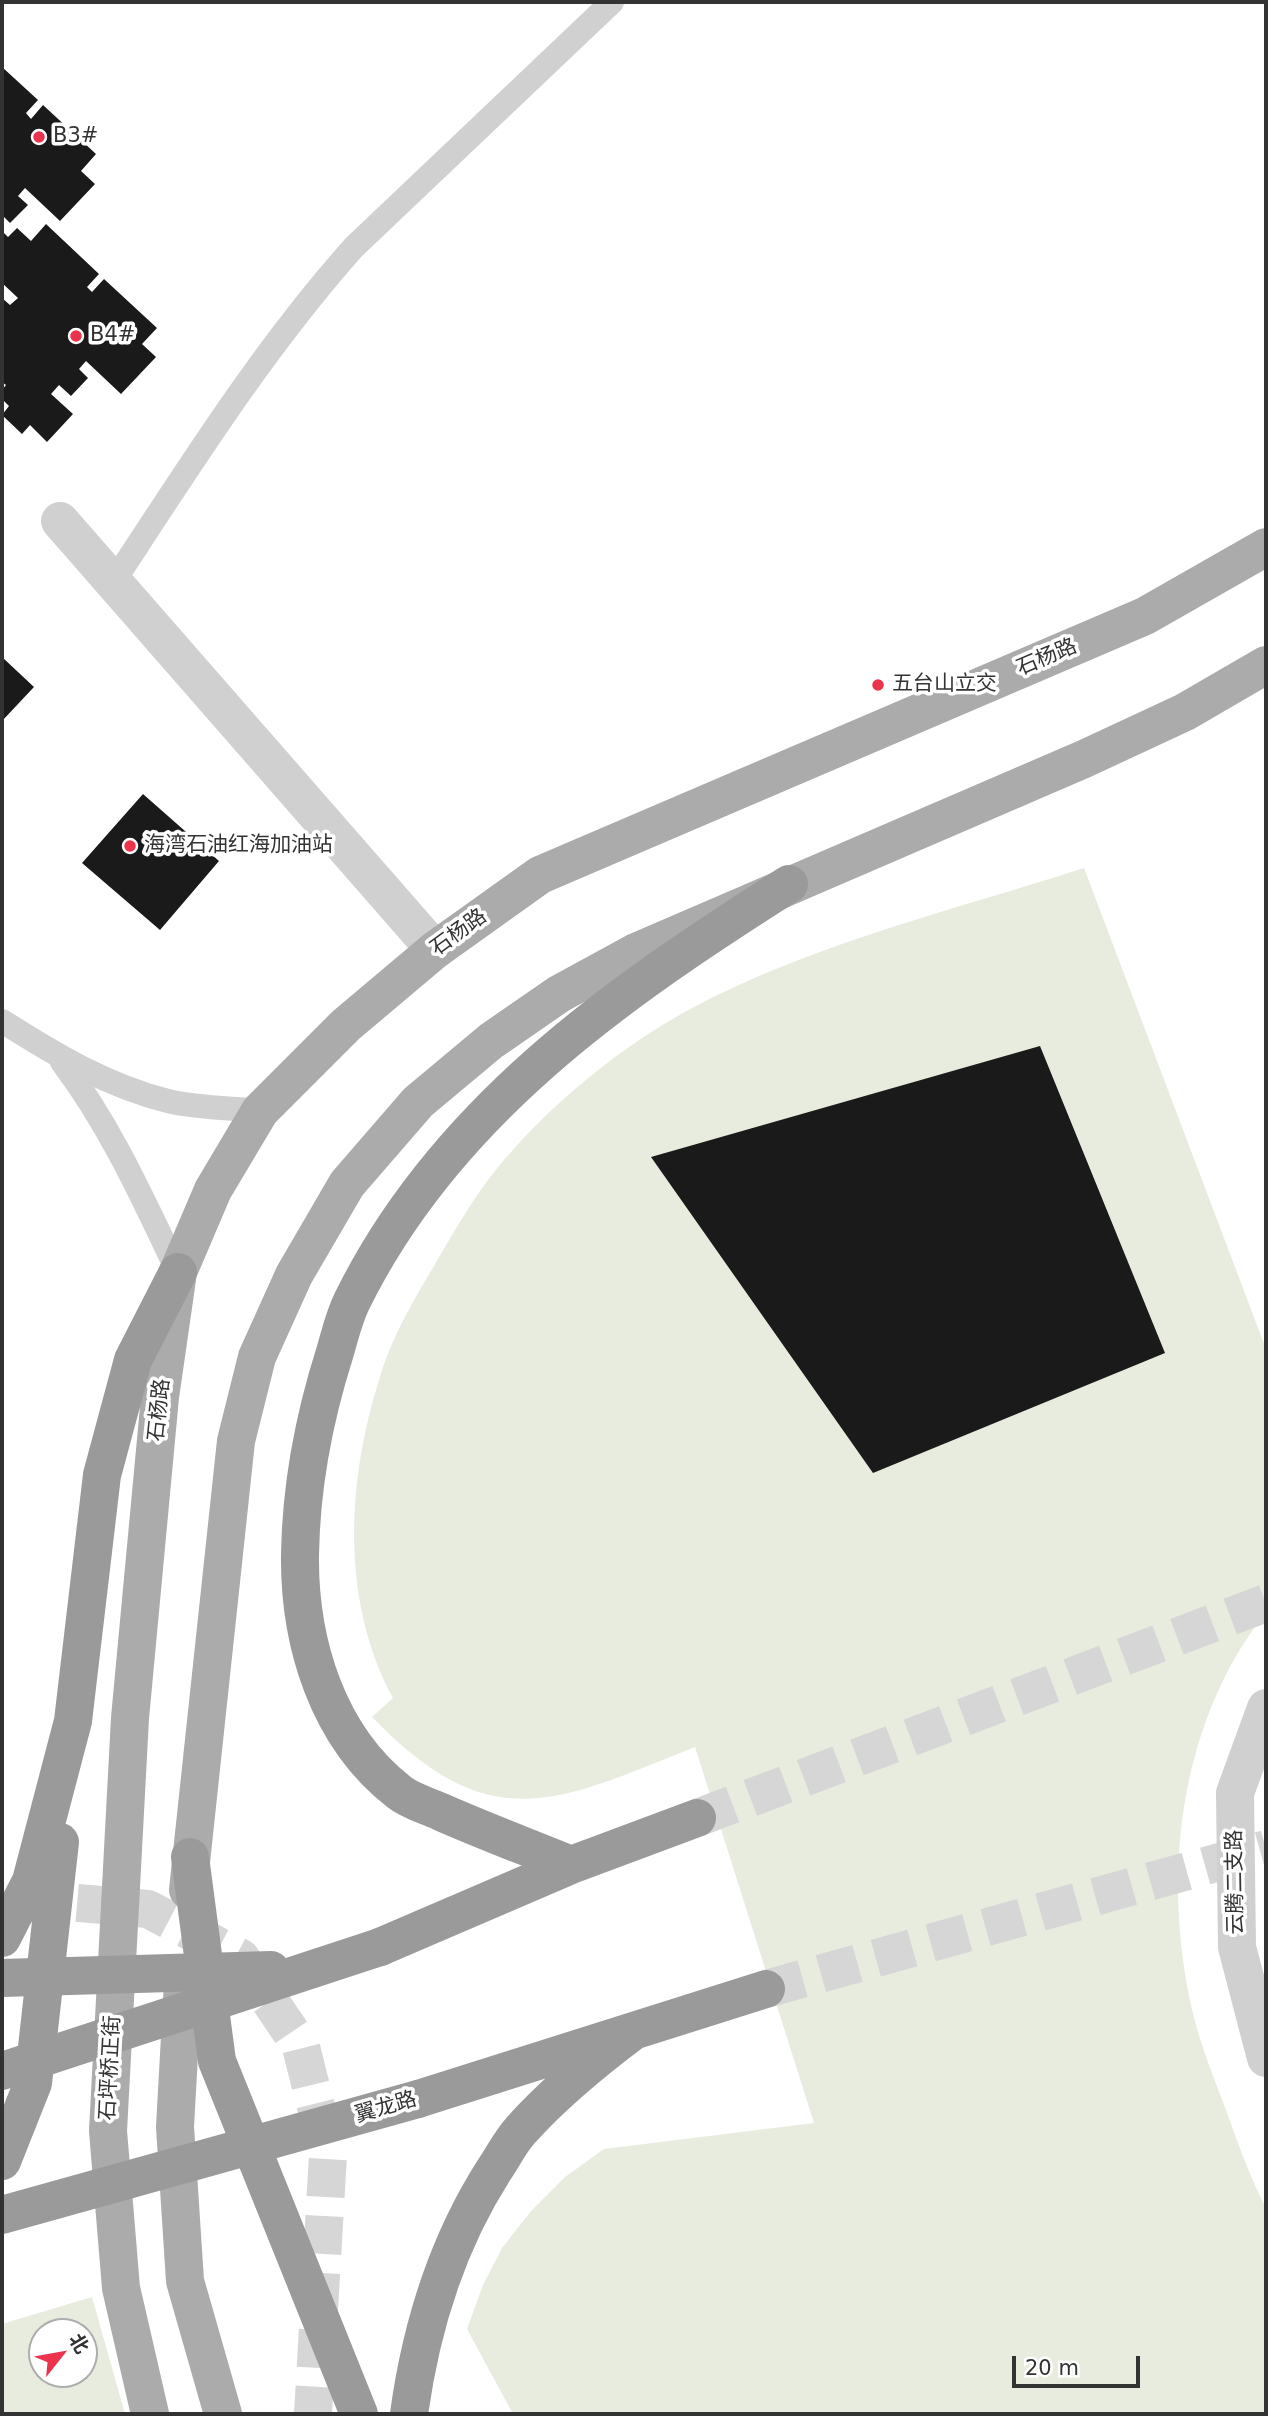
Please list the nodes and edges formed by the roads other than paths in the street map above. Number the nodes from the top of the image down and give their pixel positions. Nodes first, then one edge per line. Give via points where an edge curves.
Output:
1 (612, 2) edge
2 (60, 521) dead end
3 (1266, 547) edge
4 (114, 581) junction
5 (1266, 665) edge
6 (789, 884) junction
7 (435, 950) junction
8 (2, 1021) edge
9 (57, 1056) junction
10 (260, 1111) junction
11 (178, 1272) junction
12 (1266, 1708) edge
13 (130, 1718) joint
14 (73, 1721) junction
15 (697, 1818) tunnel mouth
16 (190, 1857) junction
17 (571, 1865) junction
18 (2, 1938) edge
19 (315, 1969) junction
20 (2, 1978) edge
21 (766, 1989) tunnel mouth
22 (632, 2032) junction
23 (1266, 2058) edge
24 (2, 2071) edge
25 (2, 2161) edge
26 (2, 2215) edge
27 (150, 2414) edge
28 (223, 2414) edge
29 (359, 2414) edge
30 (409, 2414) edge

1 - 4 lane via 354,247 322,283
2 - 4 street
3 - 7 main road, 石杨路 via 1145,616 540,875
4 - 7 street
5 - 6 main road via 1185,712 1084,759
6 - 16 main road via 636,952 559,994 491,1041 418,1102 347,1184 294,1275 257,1357 236,1441
6 - 17 highway via 671,959 580,1027 517,1081 457,1144 402,1217 351,1303 307,1460 300,1591 309,1651 329,1704 360,1751 400,1793
7 - 10 main road, 石杨路 via 346,1024
8 - 9 lane
9 - 10 lane via 135,1091 170,1101
9 - 11 lane via 114,1138
10 - 11 main road, 石杨路 via 213,1190
11 - 13 main road, 石杨路 via 160,1397
11 - 14 highway via 133,1360 102,1475
12 - 23 street, 云腾二支路 via 1235,1793 1237,1947
13 - 27 main road, 石坪桥正街 via 108,2131 121,2288
14 - 18 highway via 31,1881
14 - 25 highway via 33,2084
15 - 17 highway
16 - 28 main road via 175,2127 185,2281
16 - 29 highway via 217,2061
17 - 19 highway, bridge via 380,1947
19 - 20 highway, bridge
19 - 24 highway, bridge
21 - 22 highway, 翼龙路
22 - 26 highway, 翼龙路, bridge via 418,2099
22 - 30 highway via 573,2076 519,2132 473,2202 441,2275 417,2355

